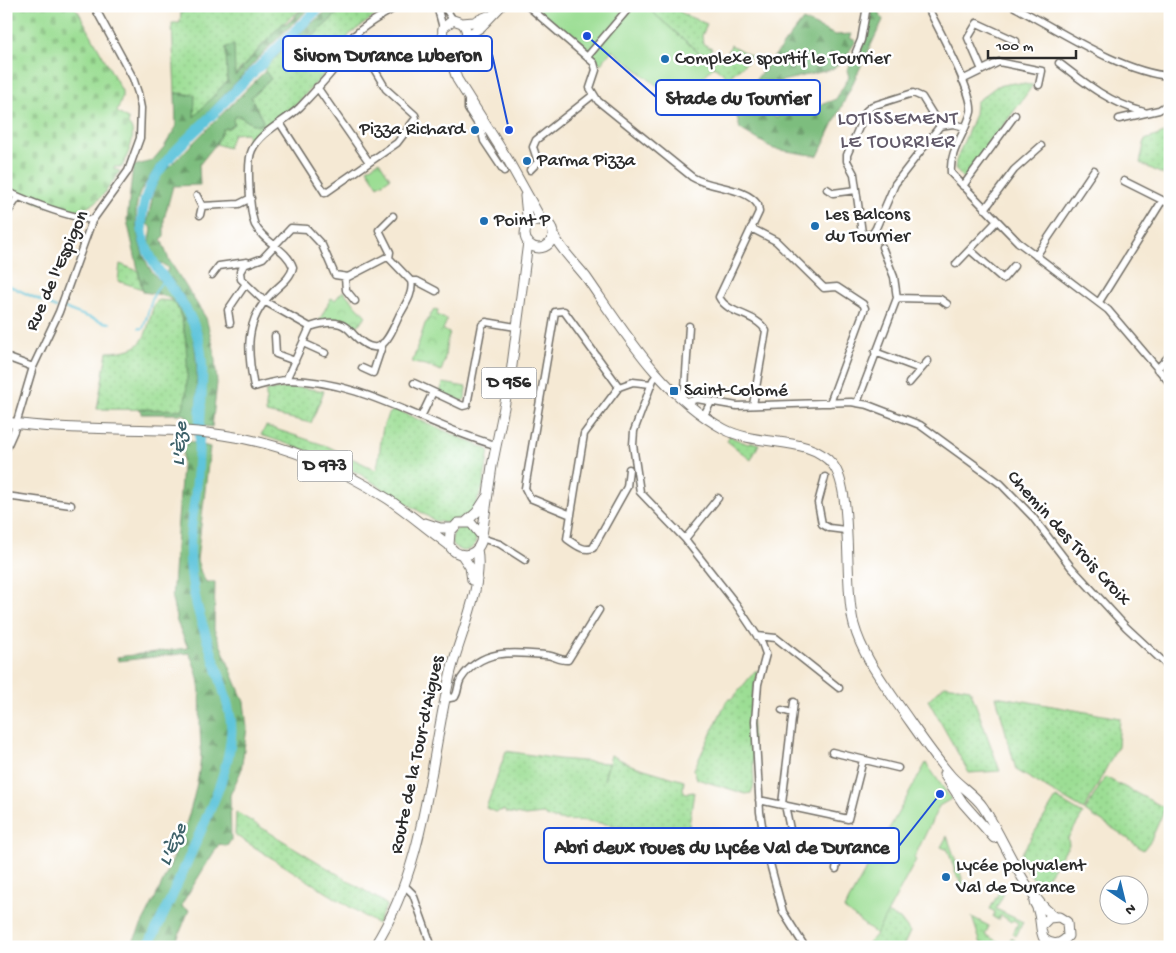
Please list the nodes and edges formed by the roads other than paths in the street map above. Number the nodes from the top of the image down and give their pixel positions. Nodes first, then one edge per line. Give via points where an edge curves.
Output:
1 (94, 6) edge
2 (397, 6) edge
3 (437, 6) edge
4 (444, 6) edge
5 (528, 6) edge
6 (626, 6) edge
7 (867, 6) edge
8 (927, 6) edge
9 (1014, 6) edge
10 (500, 8) edge
11 (458, 22) junction
12 (443, 28) junction
13 (354, 35) junction
14 (464, 40) junction
15 (1016, 41) dead end
16 (446, 44) junction
17 (856, 52) dead end
18 (587, 57) junction
19 (1059, 63) dead end
20 (982, 70) junction
21 (454, 71) junction
22 (1170, 76) edge
23 (962, 80) junction
24 (1039, 85) dead end
25 (318, 87) junction
26 (593, 95) junction
27 (468, 99) junction
28 (1170, 103) edge
29 (1144, 112) junction
30 (1015, 115) dead end
31 (1119, 119) dead end
32 (280, 124) junction
33 (940, 126) junction
34 (965, 126) junction
35 (1041, 146) dead end
36 (369, 162) junction
37 (530, 170) dead end
38 (1094, 170) dead end
39 (504, 171) dead end
40 (1124, 181) dead end
41 (963, 186) junction
42 (524, 188) junction
43 (827, 188) dead end
44 (856, 190) junction
45 (6, 192) edge
46 (197, 196) dead end
47 (18, 197) junction
48 (251, 198) junction
49 (1162, 200) junction
50 (1170, 204) edge
51 (202, 206) junction
52 (985, 209) junction
53 (6, 215) edge
54 (200, 215) dead end
55 (393, 216) dead end
56 (92, 220) junction
57 (542, 221) junction
58 (997, 221) junction
59 (528, 226) junction
60 (751, 228) junction
61 (552, 234) junction
62 (528, 242) junction
63 (276, 246) junction
64 (542, 247) junction
65 (882, 247) dead end
66 (970, 250) junction
67 (565, 253) junction
68 (1036, 256) junction
69 (389, 258) junction
70 (249, 261) junction
71 (956, 264) dead end
72 (1014, 266) dead end
73 (523, 272) junction
74 (212, 275) dead end
75 (345, 278) junction
76 (411, 281) junction
77 (245, 285) junction
78 (436, 291) dead end
79 (897, 298) junction
80 (264, 301) junction
81 (356, 301) dead end
82 (1099, 302) junction
83 (947, 304) dead end
84 (230, 323) dead end
85 (310, 326) junction
86 (690, 326) dead end
87 (516, 327) junction
88 (275, 336) dead end
89 (303, 343) junction
90 (383, 343) junction
91 (875, 352) junction
92 (325, 353) dead end
93 (1170, 355) edge
94 (6, 357) edge
95 (295, 361) junction
96 (928, 361) dead end
97 (33, 367) junction
98 (362, 368) dead end
99 (920, 369) junction
100 (1157, 369) junction
101 (657, 375) junction
102 (286, 380) junction
103 (909, 382) dead end
104 (414, 383) dead end
105 (1170, 383) edge
106 (651, 384) junction
107 (619, 387) junction
108 (433, 392) junction
109 (684, 399) junction
110 (711, 402) junction
111 (830, 403) junction
112 (857, 403) junction
113 (753, 405) junction
114 (704, 415) junction
115 (421, 417) junction
116 (6, 422) edge
117 (496, 445) junction
118 (6, 449) edge
119 (629, 469) dead end
120 (825, 477) dead end
121 (488, 493) junction
122 (6, 496) edge
123 (718, 498) dead end
124 (70, 504) dead end
125 (571, 516) junction
126 (418, 520) junction
127 (466, 522) junction
128 (452, 528) junction
129 (845, 530) junction
130 (481, 536) junction
131 (685, 539) junction
132 (449, 545) junction
133 (477, 549) junction
134 (462, 555) junction
135 (525, 560) dead end
136 (473, 595) junction
137 (599, 610) dead end
138 (757, 636) junction
139 (1170, 668) edge
140 (839, 688) dead end
141 (445, 699) junction
142 (794, 702) dead end
143 (782, 710) dead end
144 (792, 713) junction
145 (832, 752) dead end
146 (932, 754) junction
147 (864, 760) junction
148 (898, 768) dead end
149 (759, 800) junction
150 (783, 805) junction
151 (836, 869) dead end
152 (404, 885) junction
153 (1054, 916) junction
154 (1042, 925) junction
155 (1068, 936) junction
156 (1057, 945) edge
157 (374, 947) edge
158 (432, 947) edge
159 (805, 947) edge
160 (1071, 947) edge

1 - 56 street, Rue de l'Espigon via 133,78 141,108 141,124 128,171
2 - 13 street
3 - 12 street
4 - 11 street
5 - 18 street
6 - 18 street via 627,10
7 - 17 street
8 - 23 street
9 - 22 street via 1121,63 1150,74
10 - 11 main road via 474,22
10 - 14 main road
11 - 12 main road
11 - 14 main road via 465,27
12 - 16 main road
13 - 25 street via 338,63
13 - 36 street via 386,89 416,118 397,144
14 - 16 main road via 454,46
14 - 21 main road via 456,56
15 - 20 street via 977,24 968,38
16 - 21 main road
18 - 26 street via 596,66 590,88
19 - 29 street via 1094,90 1125,107
20 - 23 street
20 - 24 street via 999,62 1042,70
21 - 27 main road
23 - 34 street via 971,104
25 - 32 street
25 - 36 street
26 - 37 street via 536,140 533,147 538,162
26 - 60 street via 692,178 745,195 758,205 759,212
27 - 39 street via 468,109 481,129 482,138
27 - 42 main road
28 - 29 street via 1159,110
29 - 31 street
30 - 41 street
32 - 36 street via 325,193
32 - 48 street via 262,137 252,151 249,161
33 - 34 street
33 - 44 street via 919,94 872,106 866,111 846,155
33 - 44 street via 895,184 873,233 867,235 862,233
34 - 41 street via 950,166 951,173
35 - 52 street via 1014,170
38 - 68 street
40 - 49 street
41 - 52 street
42 - 57 main road
42 - 59 main road
43 - 44 street via 834,193
45 - 47 street
46 - 51 street
47 - 53 street
47 - 56 street
48 - 51 street via 239,204
48 - 63 street via 255,225
49 - 50 street
49 - 82 street
51 - 54 street
52 - 58 street
55 - 69 street via 379,230 390,252
56 - 97 street, Rue de l'Espigon via 59,312
57 - 59 main road via 534,221
57 - 61 main road via 551,227
58 - 66 street
58 - 68 street
59 - 62 main road via 525,232
60 - 111 street via 776,241 824,288 837,287 865,308
60 - 113 street via 719,297 723,304 758,322 766,331
61 - 64 main road
61 - 67 main road
62 - 64 main road
62 - 73 main road, D 956
63 - 70 street via 263,258
63 - 75 street via 291,228 307,229 322,244 335,275
63 - 80 street via 291,261 292,274
64 - 67 main road
64 - 73 main road, D 956
65 - 79 street via 894,276
66 - 71 street
66 - 72 street via 1004,278
67 - 101 main road
68 - 82 street
69 - 75 street
69 - 76 street
70 - 74 street via 219,266
70 - 77 street via 240,272
73 - 87 main road, D 956
75 - 81 street via 346,290
76 - 78 street
76 - 90 street via 412,292 390,336
77 - 80 street
77 - 84 street via 228,310
79 - 83 street via 940,299
79 - 91 street
80 - 85 street
80 - 102 street via 254,317 250,339 249,358 254,387
82 - 100 street
85 - 89 street
85 - 90 street via 340,324 367,347
86 - 109 street
87 - 108 street via 486,322 482,325 467,404 463,406
87 - 117 main road, D 956 via 511,373
88 - 95 street via 276,354
89 - 92 street
89 - 95 street
90 - 98 street via 373,373
91 - 99 street
91 - 112 street
93 - 100 street
94 - 97 street
95 - 102 street
96 - 99 street
97 - 118 street, Rue de l'Espigon
99 - 103 street
100 - 105 street
101 - 106 street
101 - 109 main road
102 - 115 street via 334,385 381,399
104 - 108 street
106 - 107 street via 633,382
106 - 131 street via 634,431 640,492
107 - 125 street via 584,434
107 - 125 street via 564,310 555,312 525,488 530,498
108 - 115 street
109 - 110 street, Chemin des Trois Croix
109 - 114 main road
110 - 113 street, Chemin des Trois Croix via 724,406
110 - 114 street
111 - 112 street, Chemin des Trois Croix
111 - 113 street, Chemin des Trois Croix
112 - 139 street, Chemin des Trois Croix via 920,425 1001,484 1126,627
114 - 129 main road via 742,437 800,445 819,452 832,463 841,482
115 - 117 street
116 - 126 main road, D 973 via 84,430 222,435 270,445 313,460 367,486
117 - 121 main road, D 956
119 - 125 street via 627,487 593,548 581,548 567,540
120 - 129 street via 818,503 822,524
121 - 127 main road, D 956 via 477,512
121 - 130 main road, D 956
122 - 124 street
123 - 131 street
126 - 128 main road, D 973 via 435,527
126 - 132 main road, D 973
127 - 128 main road
127 - 130 main road via 475,526
128 - 132 main road via 448,536
129 - 146 main road via 848,599 859,639 868,660
130 - 133 main road
130 - 135 street
131 - 138 street
132 - 134 main road
133 - 134 main road
133 - 136 main road, Route de la Tour-d'Aigues
134 - 136 main road, Route de la Tour-d'Aigues via 471,571
136 - 141 main road, Route de la Tour-d'Aigues
137 - 141 street via 568,660 551,655 499,653 470,669 462,678 455,697
138 - 140 street via 776,638
138 - 149 street via 766,654 758,684 755,721
141 - 152 main road, Route de la Tour-d'Aigues via 420,833
142 - 144 street
143 - 144 street
144 - 150 street
145 - 147 street
146 - 153 main road via 980,804 1040,902
146 - 154 main road via 958,797 990,832 1036,905
147 - 148 street
147 - 150 street via 848,819
149 - 150 street
149 - 159 street via 765,844 783,912
150 - 151 street via 791,834 840,847
152 - 157 main road, Route de la Tour-d'Aigues
152 - 158 street via 413,894
153 - 154 main road
153 - 155 main road via 1067,922
154 - 156 main road via 1044,939
155 - 156 main road
155 - 160 main road

